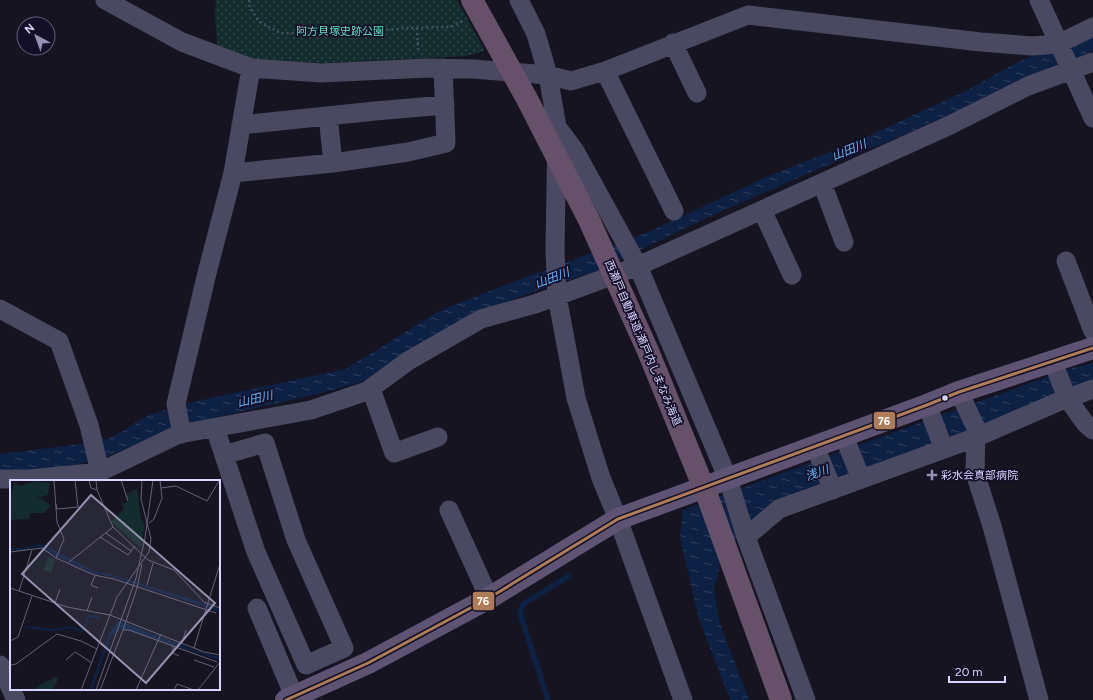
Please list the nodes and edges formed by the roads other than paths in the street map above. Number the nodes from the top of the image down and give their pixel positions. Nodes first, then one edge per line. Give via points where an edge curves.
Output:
1 (105, 0) edge
2 (519, 0) edge
3 (1039, 0) edge
4 (468, 10) edge
5 (1093, 27) edge
6 (673, 43) junction
7 (1058, 44) junction
8 (1093, 62) edge
9 (251, 68) junction
10 (443, 68) junction
11 (1071, 69) junction
12 (605, 71) junction
13 (548, 75) junction
14 (697, 93) dead end
15 (445, 105) junction
16 (328, 116) junction
17 (1093, 118) edge
18 (241, 125) junction
19 (557, 127) junction
20 (333, 163) junction
21 (233, 173) junction
22 (822, 183) junction
23 (762, 210) junction
24 (674, 211) dead end
25 (844, 242) dead end
26 (1066, 261) dead end
27 (638, 266) junction
28 (792, 275) dead end
29 (557, 296) junction
30 (0, 309) edge
31 (1093, 331) edge
32 (1093, 348) edge
33 (1054, 362) junction
34 (371, 389) junction
35 (1093, 389) edge
36 (962, 398) junction
37 (1067, 398) junction
38 (927, 405) junction
39 (215, 428) junction
40 (1093, 430) edge
41 (976, 432) junction
42 (182, 433) junction
43 (845, 436) junction
44 (438, 437) dead end
45 (816, 447) junction
46 (944, 449) junction
47 (224, 455) junction
48 (100, 472) junction
49 (861, 478) junction
50 (0, 479) edge
51 (728, 479) junction
52 (833, 489) junction
53 (449, 510) dead end
54 (618, 519) junction
55 (746, 538) junction
56 (489, 598) junction
57 (257, 608) dead end
58 (344, 648) junction
59 (0, 665) edge
60 (354, 670) junction
61 (10, 687) edge
62 (11, 690) edge
63 (290, 698) edge
64 (16, 700) edge
65 (683, 700) edge
66 (781, 700) edge
67 (806, 700) edge
68 (1039, 700) edge

1 - 9 street via 182,42
2 - 13 street via 536,34
3 - 7 street
4 - 66 highway, 西瀬戸自動車道;瀬戸内しまなみ海道, bridge via 527,99 590,220 648,351 708,498
5 - 7 street
6 - 7 street via 748,15 981,42 1032,46
6 - 12 street
6 - 14 street
7 - 11 street
8 - 11 street
9 - 10 street via 321,73
9 - 18 street
10 - 13 street
10 - 15 street
11 - 17 street
11 - 22 street via 1028,86 948,126
12 - 13 street via 571,81
12 - 24 street
13 - 19 street
15 - 16 street
15 - 20 street via 446,143 408,152
16 - 18 street
16 - 20 street
18 - 21 street
19 - 27 street via 575,151
19 - 29 street
20 - 21 street
21 - 42 street via 176,404
22 - 23 street
22 - 25 street
23 - 27 street
23 - 28 street
26 - 31 street
27 - 29 street
27 - 51 street
29 - 34 street via 481,319 408,361
29 - 54 street via 576,398 601,478
30 - 48 street via 59,341 89,425
32 - 33 main road
33 - 36 main road
33 - 37 street
34 - 39 street via 311,410
34 - 44 street via 394,453
35 - 37 street
36 - 38 main road
36 - 41 street
37 - 40 street
37 - 41 street
38 - 43 main road
38 - 46 street
39 - 42 street
39 - 47 street
41 - 46 street
41 - 68 street via 975,473
42 - 48 street
43 - 45 main road
43 - 49 street
45 - 51 main road
45 - 52 street
46 - 49 street
47 - 58 street via 265,443 296,540
47 - 58 street via 256,552 306,665
48 - 50 street via 30,479
49 - 52 street
51 - 54 main road
51 - 55 street
52 - 55 street via 780,509
53 - 56 street
54 - 56 main road
54 - 65 street
55 - 67 street
56 - 60 main road
57 - 63 street
58 - 60 street
59 - 61 street
60 - 63 main road
62 - 64 street

